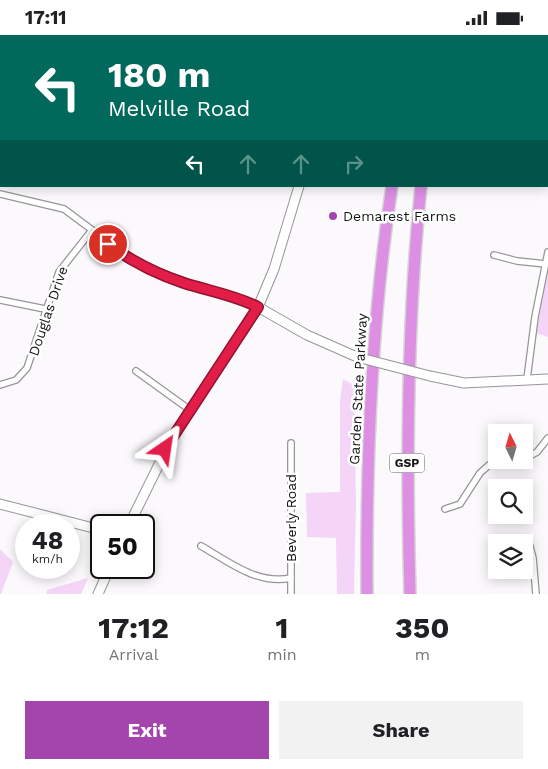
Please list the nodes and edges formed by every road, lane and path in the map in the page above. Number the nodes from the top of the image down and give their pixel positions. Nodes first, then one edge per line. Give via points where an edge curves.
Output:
1 (299, 187) edge
2 (392, 187) edge
3 (421, 187) edge
4 (0, 195) edge
5 (92, 230) junction
6 (548, 252) edge
7 (494, 255) dead end
8 (546, 264) junction
9 (0, 300) edge
10 (258, 307) junction
11 (45, 309) junction
12 (136, 371) dead end
13 (527, 379) junction
14 (548, 379) edge
15 (0, 385) edge
16 (190, 410) junction
17 (548, 438) edge
18 (291, 443) dead end
19 (533, 454) edge
20 (488, 466) edge
21 (0, 504) edge
22 (445, 509) dead end
23 (134, 514) edge
24 (90, 527) edge
25 (200, 546) dead end
26 (533, 558) edge
27 (291, 578) junction
28 (105, 579) edge
29 (98, 594) edge
30 (291, 594) edge
31 (367, 594) edge
32 (410, 594) edge
33 (536, 594) edge

1 - 10 street via 274,269
2 - 31 highway, Garden State Parkway via 371,390
3 - 32 highway, GSP via 407,398
4 - 5 street via 64,209
5 - 10 street via 121,253 149,269
5 - 11 street, Douglas Drive via 64,263
6 - 8 street
7 - 8 street
8 - 13 street
9 - 11 street
10 - 13 street, bridge via 307,335 357,357 464,383
10 - 16 street
11 - 15 street, Douglas Drive via 27,368 16,380
12 - 16 street
13 - 14 street
16 - 23 street via 160,459
17 - 19 street
18 - 27 street, Beverly Road
20 - 22 street via 460,504
21 - 24 street
25 - 27 street via 255,576 275,580
26 - 33 street
27 - 30 street, Beverly Road
28 - 29 street

